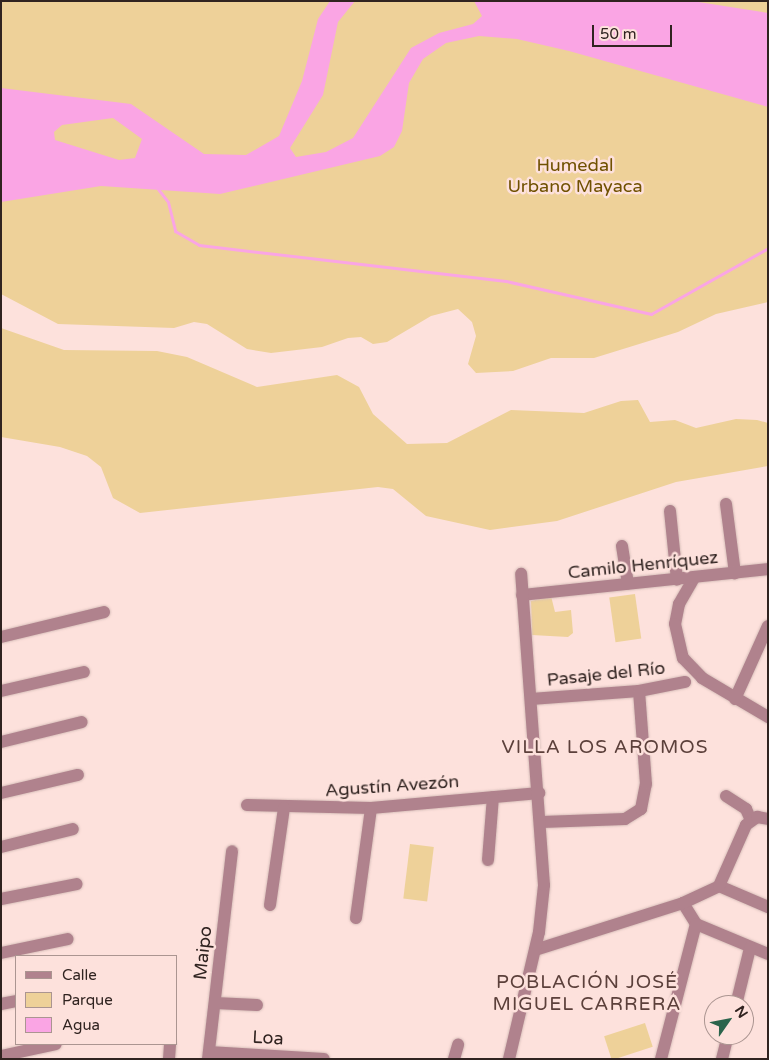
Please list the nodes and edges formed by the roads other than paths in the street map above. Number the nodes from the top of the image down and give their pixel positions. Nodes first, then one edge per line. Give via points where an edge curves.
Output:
1 (726, 504) dead end
2 (670, 511) dead end
3 (622, 546) dead end
4 (768, 569) edge
5 (735, 572) junction
6 (521, 574) dead end
7 (694, 578) junction
8 (677, 580) junction
9 (628, 584) junction
10 (522, 595) junction
11 (104, 612) dead end
12 (768, 626) edge
13 (1, 637) edge
14 (84, 672) dead end
15 (684, 682) dead end
16 (1, 691) edge
17 (638, 691) junction
18 (735, 698) junction
19 (531, 699) junction
20 (768, 717) edge
21 (82, 722) dead end
22 (1, 742) edge
23 (78, 775) dead end
24 (1, 793) edge
25 (539, 793) junction
26 (726, 796) dead end
27 (493, 797) junction
28 (247, 805) dead end
29 (284, 808) junction
30 (371, 808) junction
31 (768, 819) edge
32 (751, 820) junction
33 (542, 822) junction
34 (73, 829) dead end
35 (1, 847) edge
36 (232, 851) dead end
37 (488, 860) dead end
38 (77, 884) dead end
39 (719, 886) junction
40 (1, 899) edge
41 (682, 903) junction
42 (270, 905) dead end
43 (768, 907) edge
44 (356, 918) dead end
45 (696, 924) junction
46 (68, 939) dead end
47 (750, 948) junction
48 (535, 950) junction
49 (1, 953) edge
50 (768, 954) edge
51 (738, 995) edge
52 (15, 1001) edge
53 (214, 1003) junction
54 (1, 1004) edge
55 (257, 1005) dead end
56 (51, 1045) edge
57 (170, 1045) edge
58 (458, 1045) dead end
59 (726, 1045) edge
60 (209, 1055) edge
61 (1, 1056) edge
62 (169, 1059) edge
63 (324, 1059) edge
64 (454, 1059) edge
65 (509, 1059) edge
66 (661, 1059) edge
67 (722, 1059) edge

1 - 5 street
2 - 8 street
3 - 9 street
4 - 5 street, Camilo Henríquez
5 - 7 street, Camilo Henríquez
6 - 10 street
7 - 8 street, Camilo Henríquez
7 - 18 street via 679,604 675,624 678,647 689,668
8 - 9 street, Camilo Henríquez
9 - 10 street, Camilo Henríquez
10 - 19 street
11 - 13 street
12 - 18 street
14 - 16 street
15 - 17 street, Pasaje del Río
17 - 19 street, Pasaje del Río
17 - 33 street via 646,784 641,808 625,819
18 - 20 street
19 - 25 street
21 - 22 street
23 - 24 street
25 - 27 street, Agustín Avezón
25 - 33 street
26 - 32 street via 746,809
27 - 30 street, Agustín Avezón
27 - 37 street
28 - 29 street, Agustín Avezón
29 - 30 street, Agustín Avezón
29 - 42 street
30 - 44 street
31 - 32 street
32 - 39 street
33 - 48 street via 544,886
34 - 35 street
36 - 53 street, Maipo
38 - 40 street
39 - 41 street
39 - 43 street
41 - 45 street
41 - 48 street
45 - 47 street
45 - 66 street
46 - 49 street
47 - 50 street
47 - 51 street
48 - 65 street
52 - 54 street
53 - 55 street
53 - 60 street, Maipo
56 - 61 street
57 - 62 street
58 - 64 street
59 - 67 street
60 - 63 street, Loa

